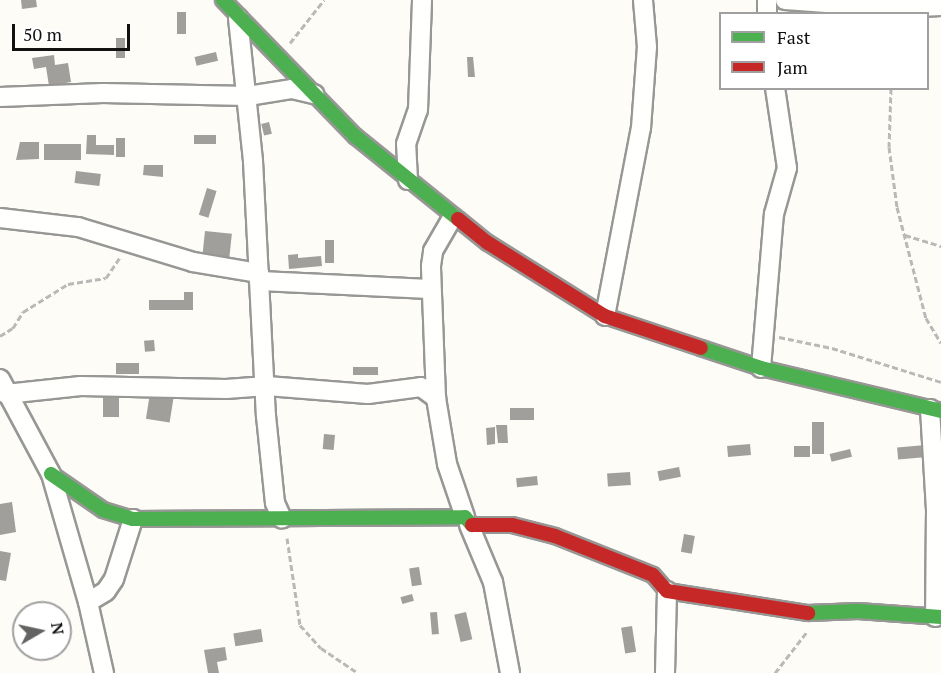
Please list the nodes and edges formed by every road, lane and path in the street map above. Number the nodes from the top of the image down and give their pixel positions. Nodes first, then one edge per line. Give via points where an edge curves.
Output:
1 (223, 0) edge
2 (324, 0) edge
3 (422, 0) edge
4 (644, 0) edge
5 (785, 0) edge
6 (941, 6) edge
7 (238, 18) junction
8 (276, 57) junction
9 (776, 90) edge
10 (891, 90) edge
11 (314, 94) junction
12 (248, 96) junction
13 (0, 97) edge
14 (408, 180) junction
15 (453, 217) junction
16 (0, 218) edge
17 (905, 235) junction
18 (126, 241) junction
19 (941, 246) edge
20 (259, 277) junction
21 (430, 288) junction
22 (605, 316) junction
23 (766, 334) junction
24 (0, 336) edge
25 (941, 344) edge
26 (761, 368) junction
27 (941, 382) edge
28 (267, 386) junction
29 (3, 387) edge
30 (436, 398) junction
31 (935, 410) edge
32 (51, 474) junction
33 (133, 519) junction
34 (282, 519) junction
35 (467, 521) junction
36 (668, 591) junction
37 (88, 602) junction
38 (816, 613) junction
39 (938, 617) edge
40 (104, 673) edge
41 (358, 673) edge
42 (510, 673) edge
43 (665, 673) edge
44 (775, 673) edge

1 - 7 street
2 - 8 path via 314,18
3 - 14 street via 418,110 406,144
4 - 22 street via 647,57 641,128
5 - 6 street via 896,8
7 - 8 street
7 - 12 street
8 - 11 street
9 - 23 street via 787,168 774,214
10 - 17 path via 889,147
11 - 12 street via 292,89
11 - 14 street
12 - 13 street via 103,93
12 - 20 street
14 - 15 street
15 - 21 street via 433,252
15 - 22 street
16 - 18 street via 78,227
17 - 19 path
17 - 25 path via 926,318
18 - 20 street
18 - 24 path via 106,278 68,284 23,312 13,328
20 - 21 street
20 - 28 street
21 - 30 street
22 - 26 street
23 - 26 street
23 - 27 path via 832,348
26 - 31 street
28 - 29 street
28 - 30 street via 368,394 421,387
28 - 34 street via 272,481
29 - 32 street
30 - 35 street via 447,464
31 - 39 street
32 - 33 street via 96,506
32 - 37 street
33 - 34 street
33 - 37 street via 114,579 106,591
34 - 35 street
34 - 41 path via 300,625 321,648
35 - 36 street via 512,525 555,536 653,574
35 - 42 street via 493,582
36 - 38 street via 759,609
36 - 43 street
37 - 40 street
38 - 39 street via 868,611
38 - 44 path via 793,652

